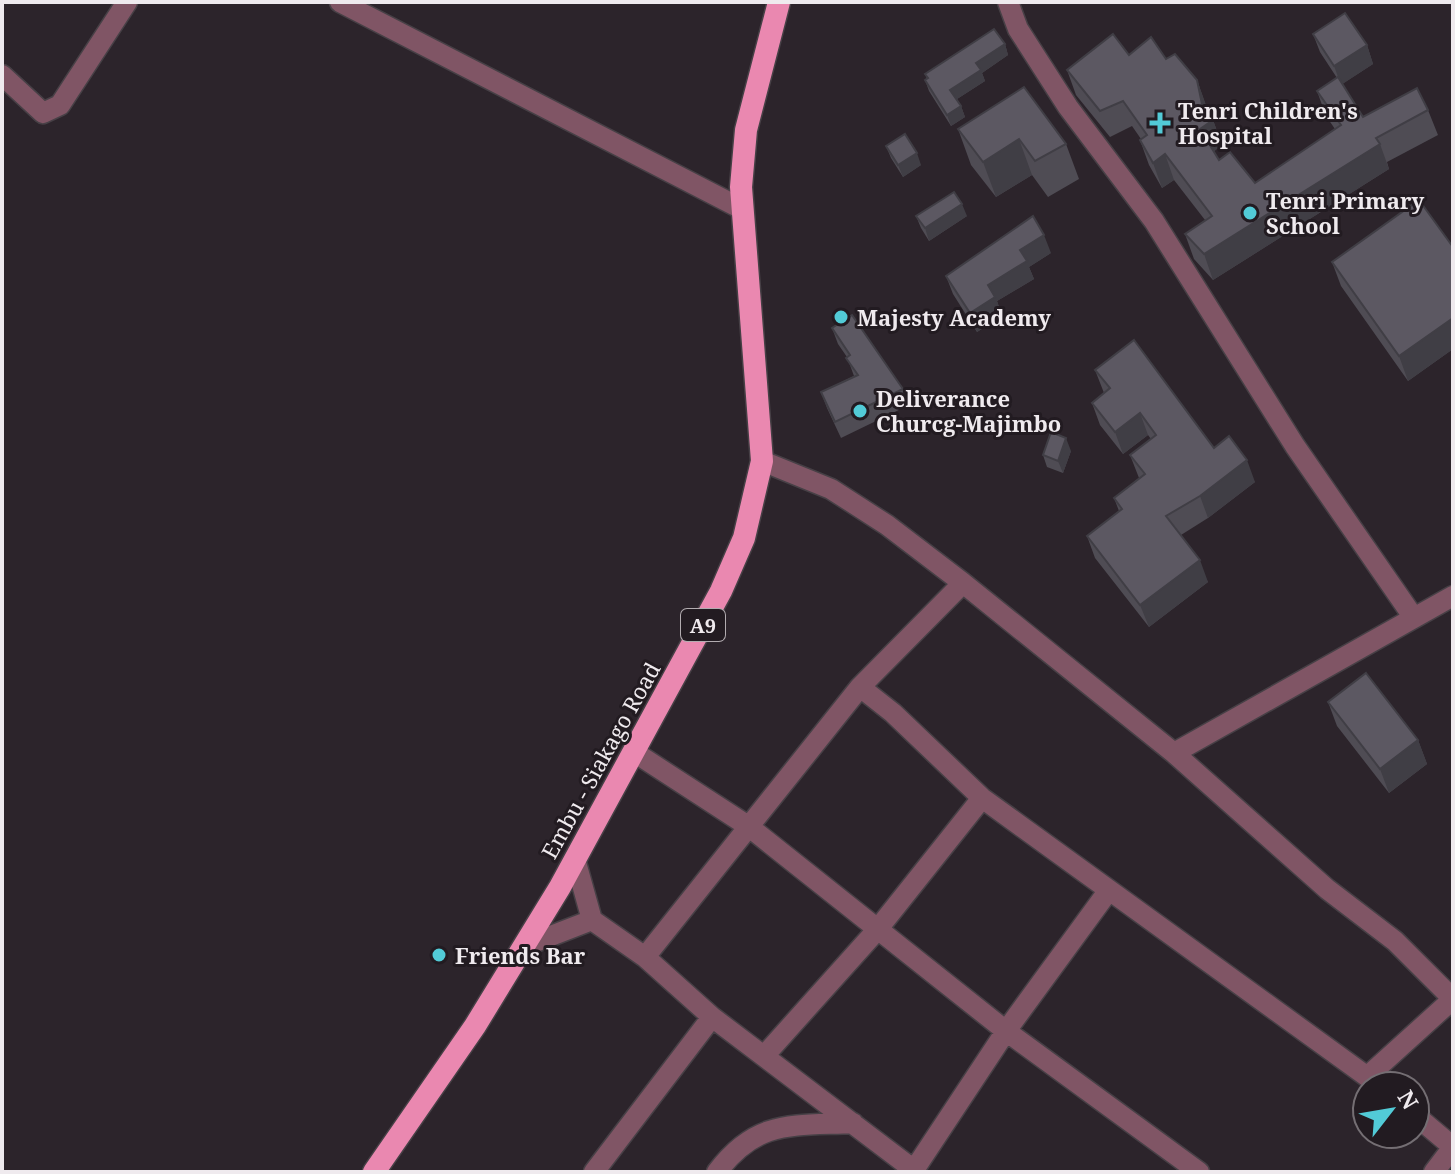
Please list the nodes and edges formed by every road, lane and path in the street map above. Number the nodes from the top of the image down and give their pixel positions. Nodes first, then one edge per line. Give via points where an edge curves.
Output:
1 (127, 2) edge
2 (340, 2) edge
3 (779, 2) edge
4 (1008, 2) edge
5 (2, 75) edge
6 (742, 209) junction
7 (762, 461) junction
8 (963, 583) junction
9 (1453, 596) edge
10 (1414, 618) junction
11 (860, 687) junction
12 (634, 752) junction
13 (1174, 753) junction
14 (982, 798) junction
15 (748, 826) junction
16 (575, 859) junction
17 (1109, 890) junction
18 (592, 920) junction
19 (877, 930) junction
20 (525, 946) junction
21 (645, 957) junction
22 (1453, 999) edge
23 (712, 1017) junction
24 (1006, 1031) junction
25 (764, 1056) junction
26 (1359, 1070) edge
27 (1385, 1070) edge
28 (853, 1123) junction
29 (1431, 1128) edge
30 (1453, 1147) edge
31 (915, 1171) edge
32 (374, 1172) edge
33 (594, 1172) edge
34 (717, 1172) edge
35 (1199, 1172) edge
36 (1434, 1172) edge

1 - 5 street via 52,111 43,113
2 - 6 street
3 - 6 highway, Embu - Siakago Road / A9 via 746,130
4 - 10 street via 1018,29 1068,107 1154,221 1295,446
6 - 7 highway, Embu - Siakago Road / A9
7 - 8 street via 831,489
7 - 12 highway, Embu - Siakago Road / A9 via 744,538 721,591
8 - 11 street
8 - 13 street
9 - 10 street
10 - 13 street
11 - 14 street
11 - 15 street
12 - 15 street
12 - 16 highway, Embu - Siakago Road / A9
13 - 22 street via 1295,863 1395,941
14 - 17 street
14 - 19 street
15 - 19 street
15 - 21 street
16 - 18 street
16 - 20 highway, Embu - Siakago Road / A9
17 - 24 street
17 - 26 street
18 - 20 street
18 - 21 street
19 - 24 street
19 - 25 street
20 - 32 highway, Embu - Siakago Road / A9
21 - 23 street
22 - 27 street
23 - 25 street
23 - 33 street
24 - 31 street
24 - 35 street
25 - 28 street
28 - 31 street
28 - 34 street via 780,1126 756,1133
29 - 30 street
30 - 36 street

